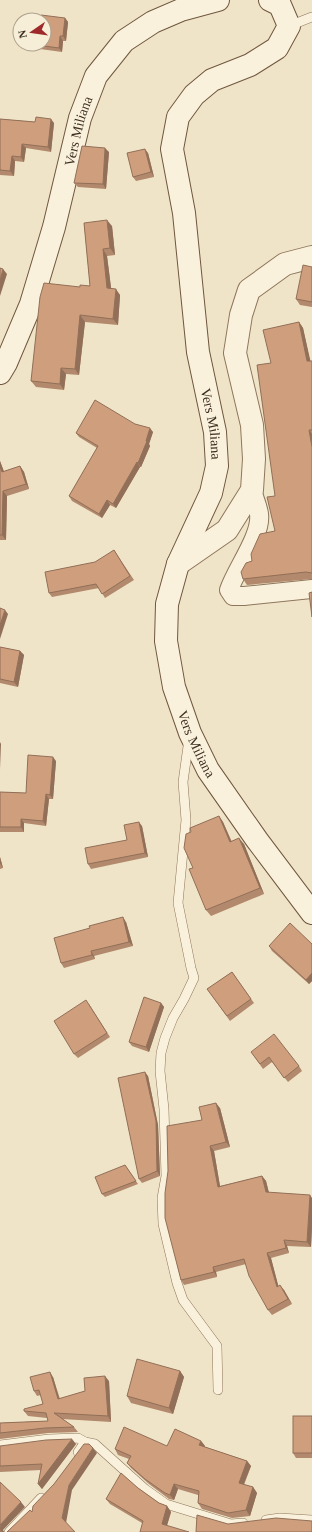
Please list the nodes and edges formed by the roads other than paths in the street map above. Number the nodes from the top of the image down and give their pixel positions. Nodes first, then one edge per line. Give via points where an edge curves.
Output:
1 (218, 0) edge
2 (270, 0) edge
3 (312, 17) edge
4 (289, 26) junction
5 (312, 257) edge
6 (0, 373) edge
7 (252, 490) junction
8 (178, 564) junction
9 (312, 589) edge
10 (190, 733) junction
11 (312, 913) edge
12 (218, 1390) dead end
13 (85, 1442) junction
14 (0, 1445) edge
15 (72, 1461) edge
16 (48, 1492) edge
17 (312, 1520) edge
18 (9, 1532) edge

1 - 6 main road, Vers Miliana via 181,10 153,22 124,41 96,76 80,118 54,227 31,304
2 - 4 main road via 280,5
3 - 4 lane
4 - 8 main road, Vers Miliana via 277,48 250,65 212,80 194,94 178,117 172,149 184,213 198,352 215,432 217,466 211,493
5 - 7 main road via 285,264 249,290 241,315 235,353 252,425
7 - 8 main road via 227,530
7 - 9 street via 259,514 258,530 229,590 233,596 244,596
8 - 10 main road, Vers Miliana via 167,604 166,641 174,687
10 - 11 main road, Vers Miliana via 208,770
10 - 12 lane via 183,782 186,820 178,903 194,978 173,1018 161,1053 166,1176 162,1198 163,1224 183,1300 217,1346
13 - 14 lane via 78,1438
13 - 15 lane
13 - 17 lane via 95,1444 145,1489 166,1504 231,1524 280,1518
16 - 18 lane

